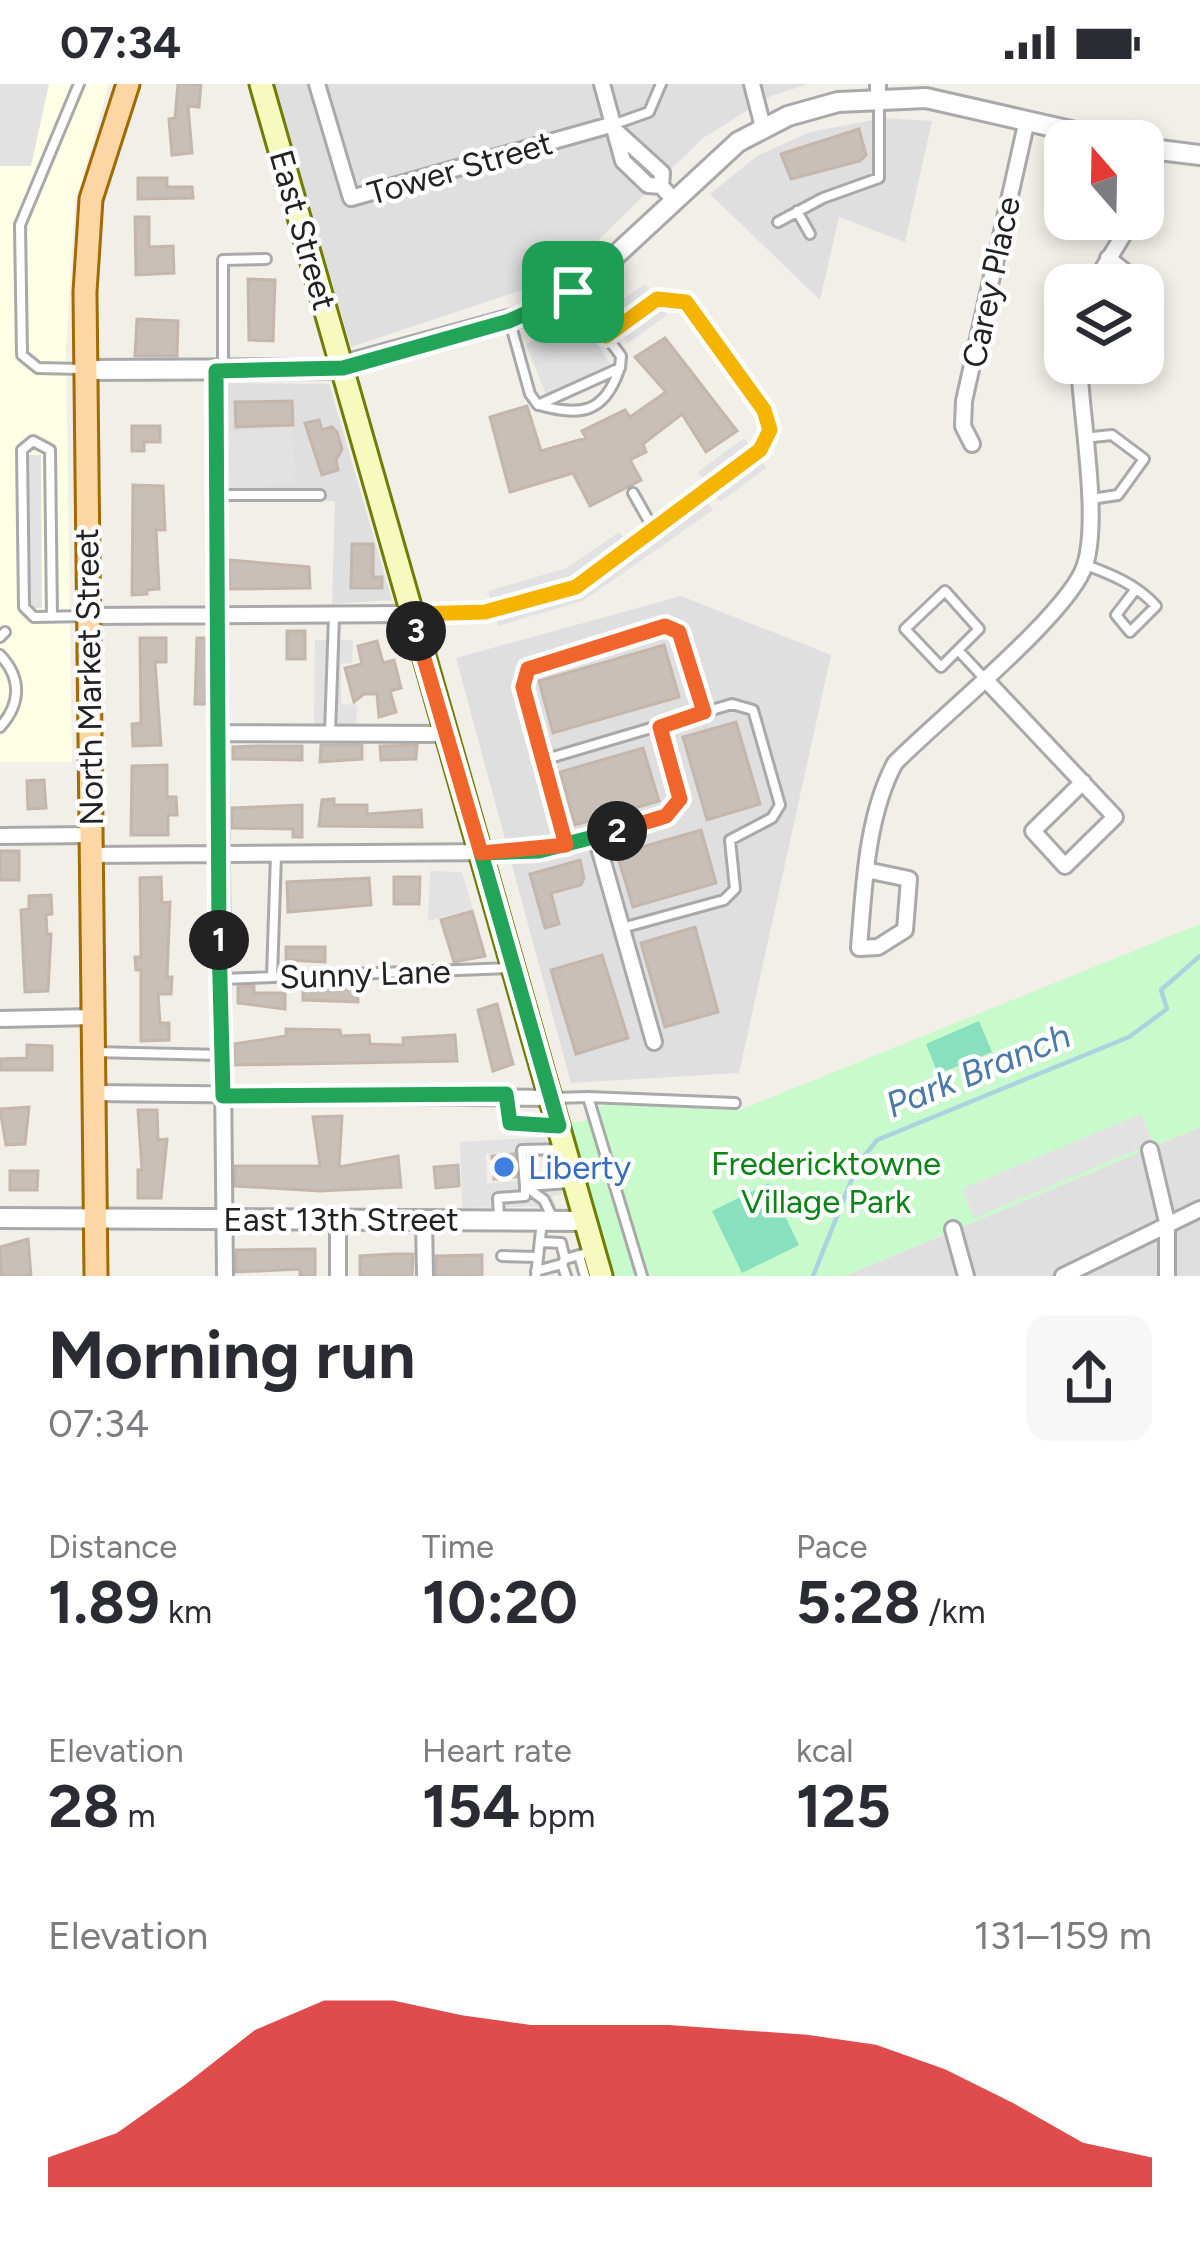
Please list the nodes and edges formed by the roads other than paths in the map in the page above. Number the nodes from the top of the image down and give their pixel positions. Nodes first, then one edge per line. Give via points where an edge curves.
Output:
1 (80, 84) edge
2 (128, 84) edge
3 (261, 84) edge
4 (317, 84) edge
5 (602, 84) edge
6 (661, 84) edge
7 (752, 84) edge
8 (878, 90) edge
9 (1027, 120) junction
10 (1044, 124) edge
11 (616, 128) junction
12 (763, 128) junction
13 (1164, 151) edge
14 (1200, 155) edge
15 (667, 192) junction
16 (796, 211) junction
17 (778, 222) dead end
18 (810, 234) dead end
19 (1120, 240) edge
20 (266, 259) dead end
21 (1108, 259) junction
22 (1105, 264) edge
23 (1115, 264) edge
24 (573, 292) junction
25 (509, 321) junction
26 (606, 336) junction
27 (343, 368) junction
28 (620, 368) junction
29 (86, 370) junction
30 (219, 370) junction
31 (1080, 384) edge
32 (538, 405) junction
33 (1082, 438) junction
34 (972, 444) dead end
35 (633, 493) dead end
36 (214, 495) junction
37 (320, 495) dead end
38 (1089, 500) junction
39 (654, 530) junction
40 (1085, 565) junction
41 (1136, 589) junction
42 (215, 613) junction
43 (412, 614) junction
44 (334, 615) junction
45 (89, 616) junction
46 (52, 617) junction
47 (958, 650) junction
48 (0, 655) edge
49 (984, 678) junction
50 (704, 712) junction
51 (0, 727) edge
52 (660, 727) junction
53 (218, 733) junction
54 (446, 734) junction
55 (330, 735) junction
56 (543, 760) junction
57 (1083, 782) junction
58 (0, 836) edge
59 (596, 837) junction
60 (90, 845) junction
61 (566, 845) junction
62 (276, 853) junction
63 (481, 853) junction
64 (218, 854) junction
65 (866, 870) junction
66 (622, 928) junction
67 (512, 968) junction
68 (272, 977) junction
69 (219, 979) junction
70 (94, 1017) junction
71 (0, 1019) edge
72 (655, 1042) dead end
73 (93, 1052) junction
74 (221, 1055) junction
75 (92, 1093) junction
76 (506, 1094) junction
77 (223, 1096) junction
78 (551, 1097) junction
79 (588, 1097) junction
80 (734, 1103) dead end
81 (559, 1126) junction
82 (566, 1149) junction
83 (1150, 1150) dead end
84 (575, 1182) junction
85 (525, 1186) junction
86 (1200, 1209) edge
87 (0, 1218) edge
88 (95, 1218) junction
89 (424, 1219) junction
90 (224, 1220) junction
91 (338, 1220) junction
92 (499, 1220) junction
93 (548, 1220) junction
94 (586, 1221) junction
95 (1167, 1222) junction
96 (952, 1228) dead end
97 (542, 1242) junction
98 (587, 1253) junction
99 (502, 1256) dead end
100 (536, 1257) junction
101 (563, 1262) junction
102 (536, 1274) edge
103 (96, 1276) edge
104 (225, 1276) edge
105 (338, 1276) edge
106 (425, 1276) edge
107 (566, 1276) edge
108 (585, 1276) edge
109 (602, 1276) edge
110 (642, 1276) edge
111 (966, 1276) edge
112 (1063, 1276) edge
113 (1168, 1276) edge

1 - 29 lane via 20,225 21,344 38,368
2 - 29 main road, North Market Street via 91,200
3 - 27 main road, East Street
4 - 11 street, Tower Street via 351,198
5 - 11 street
6 - 11 lane via 654,108
7 - 12 street
8 - 9 street
8 - 12 street
8 - 16 lane via 879,178
9 - 10 street
9 - 34 street, Carey Place via 964,401
11 - 15 street via 662,173
12 - 15 street
13 - 14 street
15 - 24 street
16 - 17 lane
16 - 18 lane
19 - 21 street
20 - 30 lane via 224,260
21 - 22 street
21 - 23 street
24 - 25 street
24 - 26 lane
25 - 27 street
25 - 32 lane
26 - 28 lane via 622,356
26 - 39 lane via 657,299 678,298 768,419 760,450
27 - 30 street
27 - 43 main road, East Street
28 - 32 lane
28 - 32 lane via 610,396 585,412
29 - 30 street
29 - 45 main road, North Market Street
30 - 36 street
31 - 33 street
33 - 38 street
33 - 38 lane via 1112,435 1144,459 1118,495
35 - 39 lane
36 - 37 lane
36 - 42 street
38 - 40 street
39 - 43 lane via 576,587 485,612
40 - 41 lane
40 - 49 street via 1064,601
41 - 41 lane via 1156,606 1130,632 1116,615
42 - 44 street
42 - 45 street
42 - 53 street
43 - 44 street
43 - 54 main road, East Street
44 - 55 lane
45 - 46 lane
45 - 60 main road, North Market Street
46 - 46 lane via 50,450 41,441 22,450 22,599 24,617
47 - 47 lane via 940,667 905,628 945,591 980,629
47 - 49 lane
48 - 51 lane via 17,694
49 - 57 street
49 - 65 street via 896,763
50 - 52 lane
50 - 56 lane via 674,628 536,664 523,687
50 - 66 lane via 741,704 752,710 778,813 730,840 738,878 730,896
52 - 56 lane
52 - 59 street via 677,806
53 - 55 street
53 - 64 street
54 - 55 street
54 - 63 main road, East Street
56 - 61 lane
57 - 57 street via 1114,817 1065,866 1033,831
58 - 60 street
59 - 61 street
59 - 66 street
60 - 64 street
60 - 70 main road, North Market Street
61 - 63 street
62 - 63 street
62 - 64 street
62 - 68 lane
63 - 67 main road, East Street
64 - 69 street
65 - 65 street via 865,875 859,947 905,930 909,879
66 - 72 street
67 - 68 lane, Sunny Lane
67 - 78 main road, East Street
68 - 69 lane, Sunny Lane
69 - 74 street
70 - 71 street
70 - 73 main road, North Market Street
73 - 74 lane
73 - 75 main road, North Market Street
74 - 77 street
75 - 77 street
75 - 88 main road, North Market Street
76 - 77 street
76 - 78 street
76 - 81 lane via 510,1123
77 - 90 street
78 - 79 lane
78 - 81 main road, East Street
79 - 80 lane
79 - 110 lane
81 - 82 main road, East Street
82 - 84 main road, East Street
82 - 85 lane via 522,1150
83 - 95 street
84 - 85 lane
84 - 94 main road, East Street
85 - 92 lane via 525,1196 498,1198
85 - 93 lane via 544,1200
86 - 95 street
87 - 88 street, East 13th Street
88 - 90 street, East 13th Street
88 - 103 main road, North Market Street
89 - 91 street, East 13th Street
89 - 92 street, East 13th Street
89 - 106 street
90 - 91 street, East 13th Street
90 - 104 street
91 - 105 street
92 - 93 street, East 13th Street
93 - 94 street, East 13th Street
93 - 97 lane
94 - 98 main road, East Street
95 - 112 street
95 - 113 street
96 - 111 street
97 - 100 lane
97 - 101 lane via 561,1244
98 - 101 lane
98 - 108 lane
98 - 109 main road, East Street
99 - 100 lane
100 - 102 lane
101 - 102 lane
101 - 107 lane

